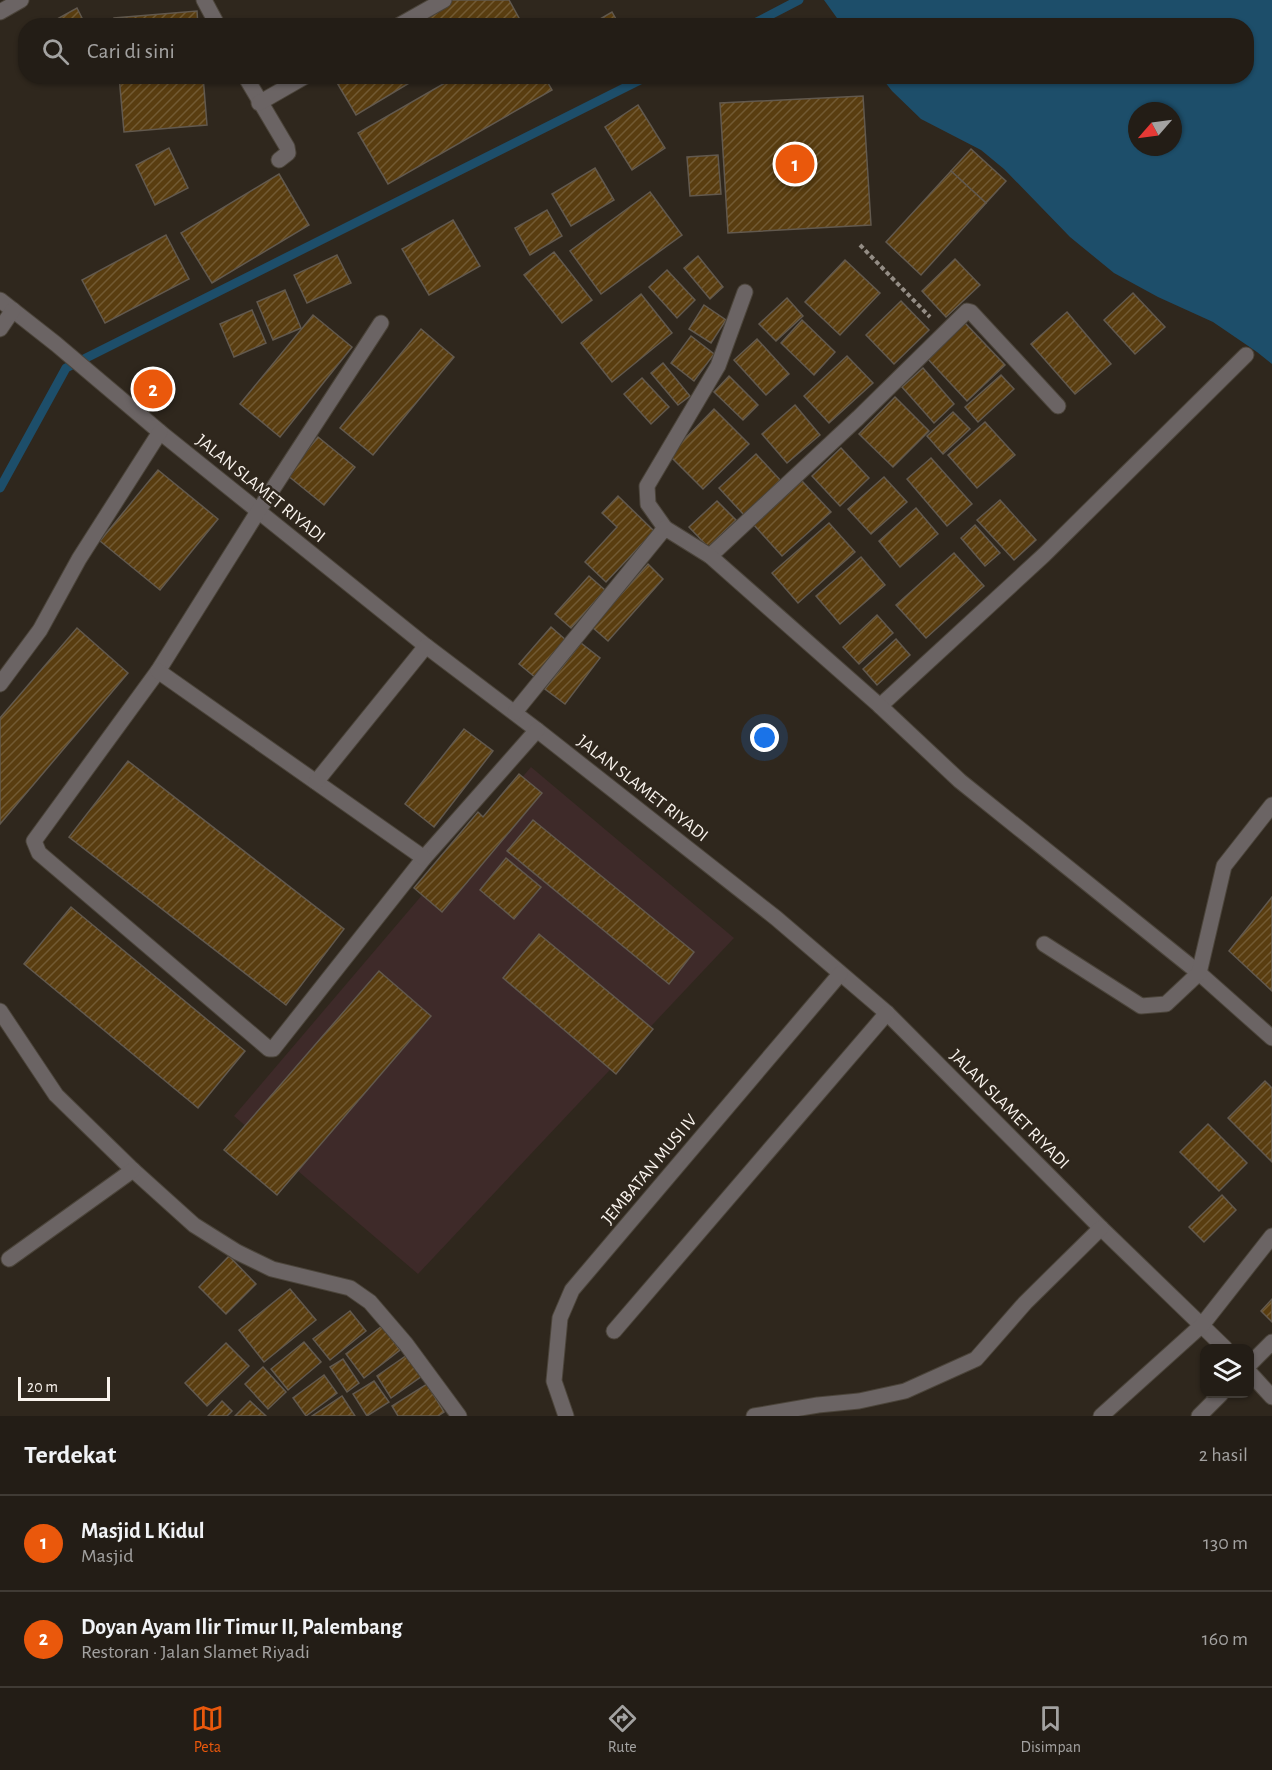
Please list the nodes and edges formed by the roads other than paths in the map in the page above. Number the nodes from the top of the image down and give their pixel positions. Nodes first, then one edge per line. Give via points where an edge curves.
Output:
1 (21, 0) edge
2 (204, 0) edge
3 (444, 0) edge
4 (0, 12) edge
5 (214, 18) edge
6 (412, 18) edge
7 (249, 84) edge
8 (292, 84) edge
9 (259, 103) junction
10 (279, 160) dead end
11 (745, 292) dead end
12 (0, 300) edge
13 (13, 310) junction
14 (381, 323) dead end
15 (0, 329) edge
16 (1246, 355) dead end
17 (1058, 406) dead end
18 (160, 432) junction
19 (259, 510) junction
20 (665, 528) junction
21 (710, 556) junction
22 (426, 645) junction
23 (158, 671) junction
24 (0, 684) edge
25 (880, 706) junction
26 (515, 712) junction
27 (537, 730) junction
28 (316, 782) junction
29 (1272, 806) edge
30 (424, 858) junction
31 (1044, 944) dead end
32 (1199, 973) junction
33 (840, 974) junction
34 (0, 1011) edge
35 (887, 1014) junction
36 (1272, 1038) edge
37 (133, 1170) junction
38 (1101, 1228) junction
39 (1272, 1236) edge
40 (9, 1259) dead end
41 (1202, 1325) junction
42 (614, 1331) dead end
43 (1272, 1342) edge
44 (1221, 1344) edge
45 (1254, 1360) edge
46 (1254, 1377) edge
47 (1272, 1397) edge
48 (1217, 1398) edge
49 (459, 1416) edge
50 (566, 1416) edge
51 (754, 1416) edge
52 (1101, 1416) edge
53 (1198, 1416) edge

1 - 4 street
2 - 5 street
3 - 6 street
7 - 9 street
8 - 9 street
9 - 10 street via 287,147 287,154
11 - 20 street via 718,366 647,486 648,504
12 - 13 street, JALAN SLAMET RIYADI
13 - 15 street
13 - 18 street, JALAN SLAMET RIYADI
14 - 19 street
16 - 25 street via 1044,555
17 - 21 street via 967,311
18 - 19 street, JALAN SLAMET RIYADI
18 - 24 street via 79,559 40,630
19 - 22 street, JALAN SLAMET RIYADI
19 - 23 street
20 - 21 street
20 - 26 street
21 - 25 street
22 - 26 street, JALAN SLAMET RIYADI
22 - 28 street
23 - 28 street
23 - 30 street via 34,841 35,846 269,1049 279,1044
25 - 32 street via 960,781
26 - 27 street, JALAN SLAMET RIYADI
27 - 30 street
27 - 33 street, JALAN SLAMET RIYADI via 776,918
28 - 30 street
29 - 32 street via 1224,866
31 - 32 street via 1141,1006 1166,1004
32 - 36 street
33 - 35 street, JALAN SLAMET RIYADI
33 - 50 street, JEMBATAN MUSI IV via 572,1290 560,1318 554,1381
34 - 37 street via 56,1095
35 - 38 street, JALAN SLAMET RIYADI
35 - 42 street
37 - 40 street
37 - 49 street via 194,1225 237,1252 273,1269 350,1288 370,1302
38 - 41 street, JALAN SLAMET RIYADI
38 - 51 street via 1025,1303 976,1359 905,1391
39 - 41 street
41 - 44 street, JALAN SLAMET RIYADI
41 - 52 street
43 - 45 street
46 - 47 street
48 - 53 street

